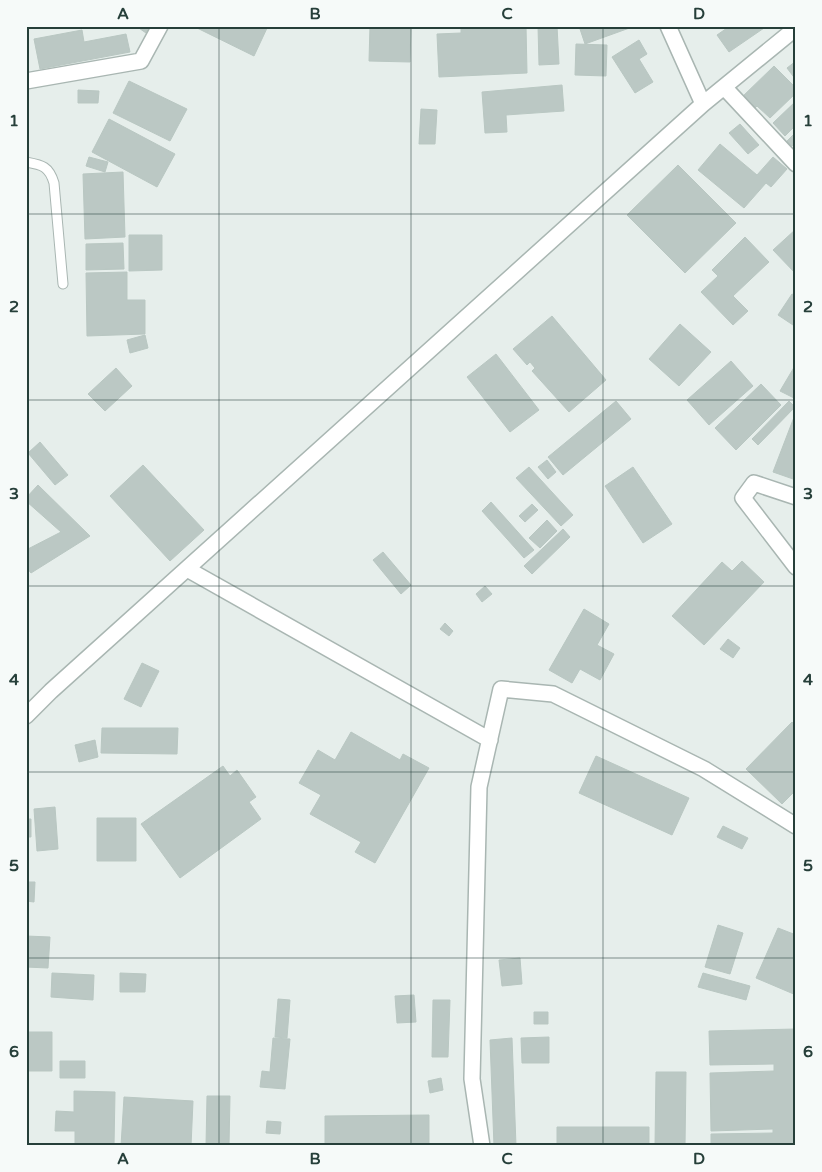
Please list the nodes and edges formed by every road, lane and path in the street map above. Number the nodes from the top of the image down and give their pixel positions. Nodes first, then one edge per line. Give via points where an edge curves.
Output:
1 (160, 26) edge
2 (668, 26) edge
3 (793, 29) edge
4 (26, 80) edge
5 (724, 87) junction
6 (703, 104) junction
7 (26, 162) edge
8 (796, 164) edge
9 (63, 284) dead end
10 (796, 497) edge
11 (796, 567) edge
12 (187, 569) junction
13 (26, 716) edge
14 (490, 740) junction
15 (793, 820) edge
16 (482, 1146) edge

1 - 4 street via 140,61
2 - 6 street
3 - 5 street
5 - 6 street
5 - 8 street
6 - 12 street
7 - 9 lane via 51,171 57,198
10 - 11 street via 754,483 743,498
12 - 13 street
12 - 14 street
14 - 15 street via 501,689 554,694 704,769
14 - 16 street via 479,787 472,1070

